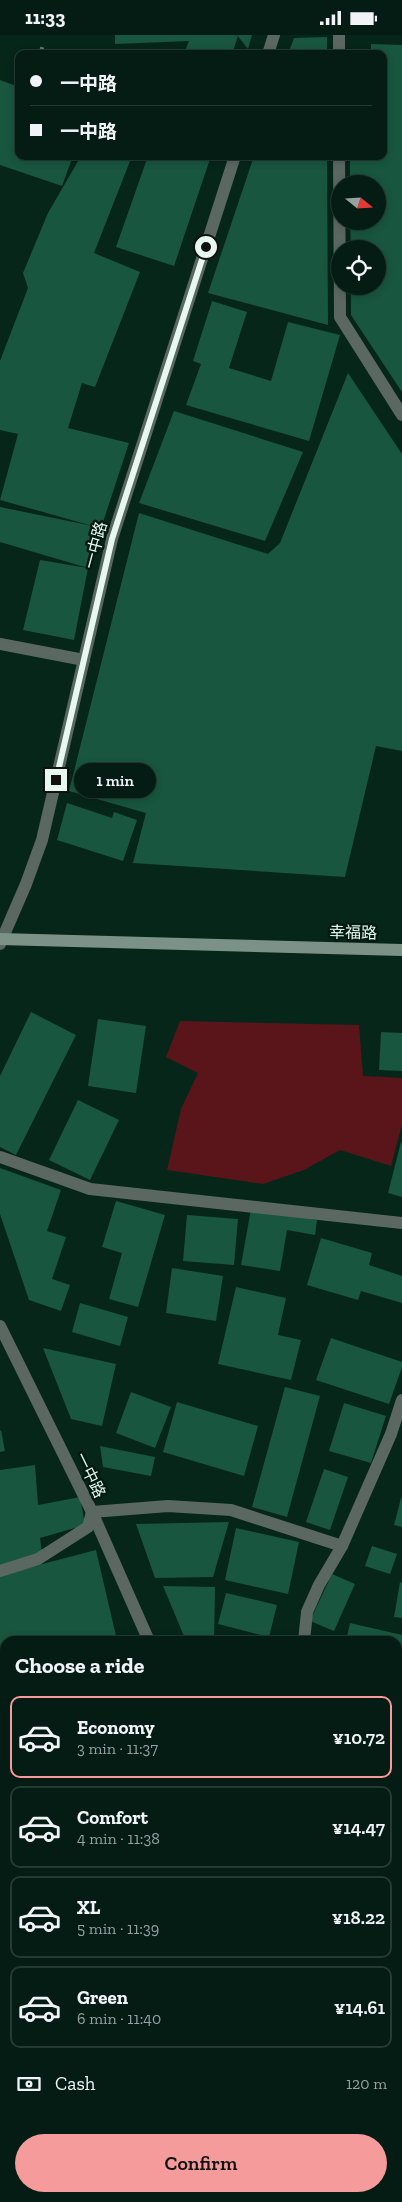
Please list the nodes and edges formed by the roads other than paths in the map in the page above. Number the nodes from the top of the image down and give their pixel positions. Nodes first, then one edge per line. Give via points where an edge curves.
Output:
1 (274, 35) edge
2 (339, 35) edge
3 (269, 50) edge
4 (339, 50) edge
5 (234, 160) edge
6 (340, 160) edge
7 (402, 415) edge
8 (0, 644) edge
9 (84, 660) junction
10 (1, 941) edge
11 (402, 949) edge
12 (0, 1157) edge
13 (402, 1223) edge
14 (0, 1326) edge
15 (402, 1401) edge
16 (92, 1512) junction
17 (342, 1545) junction
18 (0, 1571) edge
19 (147, 1636) edge
20 (305, 1636) edge

1 - 3 street
2 - 4 street
5 - 9 street, 一中路 via 112,539
6 - 7 street via 340,317
8 - 9 street
9 - 10 street, 一中路 via 42,840
10 - 11 main road, 幸福路
12 - 13 street via 90,1189
14 - 16 street, 一中路
15 - 17 street via 391,1434
16 - 17 street via 168,1506 231,1510
16 - 18 street via 88,1527 38,1559
16 - 19 street, 一中路
17 - 20 street via 307,1612

